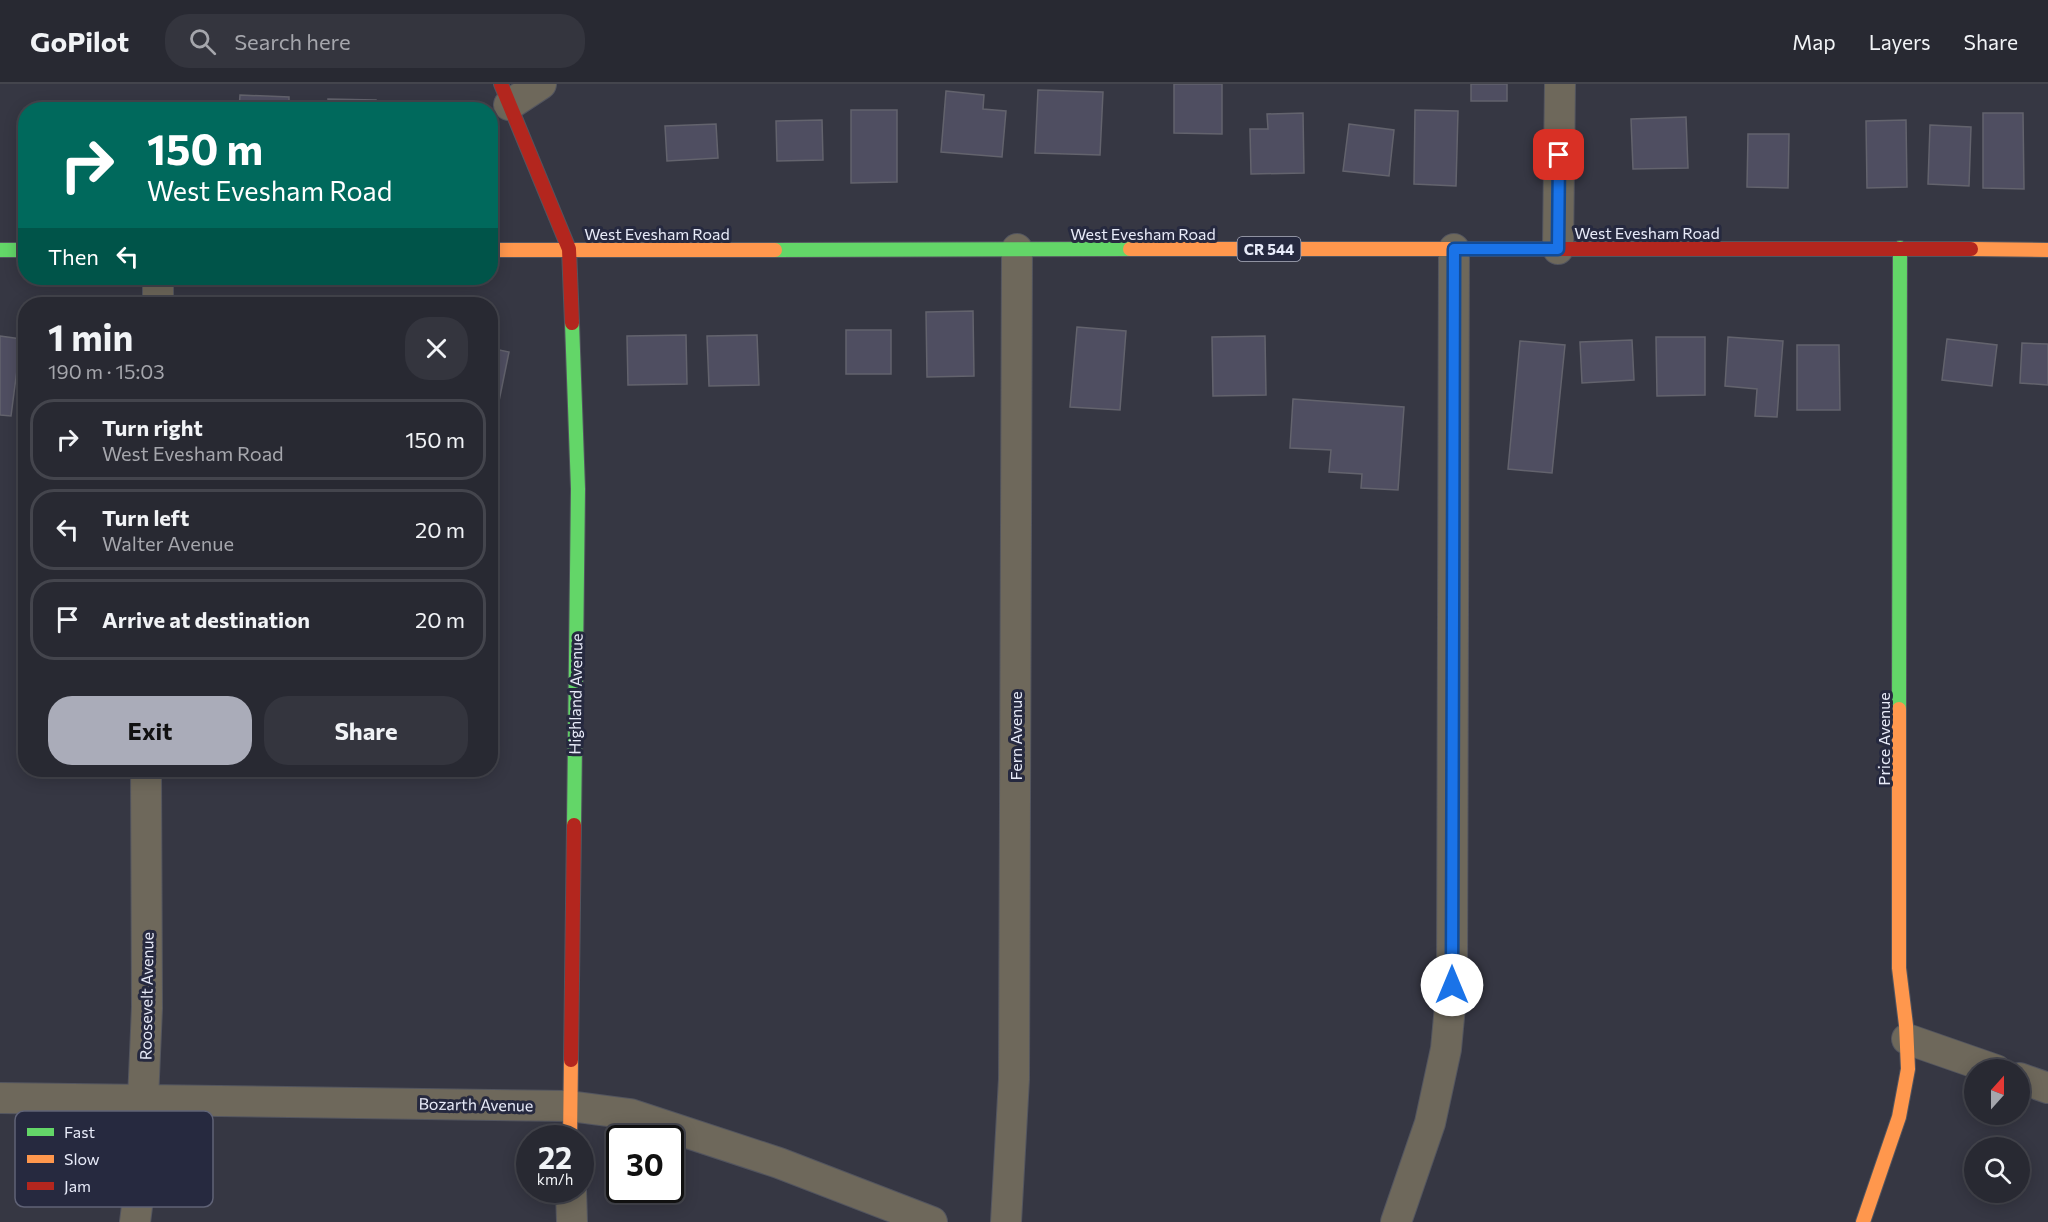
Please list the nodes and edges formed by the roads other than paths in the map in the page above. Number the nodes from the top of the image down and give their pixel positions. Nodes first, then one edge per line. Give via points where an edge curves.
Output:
1 (542, 84) edge
2 (1560, 84) edge
3 (505, 94) edge
4 (1900, 248) junction
5 (569, 249) junction
6 (1017, 249) junction
7 (1454, 249) junction
8 (1558, 249) junction
9 (0, 250) edge
10 (18, 250) edge
11 (498, 250) edge
12 (2048, 250) edge
13 (146, 777) edge
14 (1907, 1039) junction
15 (1964, 1059) edge
16 (2030, 1082) edge
17 (2048, 1088) edge
18 (0, 1098) edge
19 (143, 1099) junction
20 (569, 1106) junction
21 (142, 1111) edge
22 (570, 1125) edge
23 (571, 1203) edge
24 (137, 1207) edge
25 (135, 1222) edge
26 (572, 1222) edge
27 (932, 1222) edge
28 (1006, 1222) edge
29 (1395, 1222) edge
30 (1863, 1222) edge

1 - 3 street
2 - 8 street
3 - 5 street
4 - 8 street, West Evesham Road / CR 544
4 - 12 street, West Evesham Road / CR 544
4 - 14 street, Price Avenue via 1899,968
5 - 6 street, West Evesham Road / CR 544
5 - 11 street, West Evesham Road / CR 544
5 - 20 street, Highland Avenue via 578,489
6 - 7 street, West Evesham Road / CR 544
6 - 28 street, Fern Avenue via 1014,1079
7 - 8 street, West Evesham Road / CR 544
7 - 29 street via 1452,985 1446,1048 1430,1123
9 - 10 street
13 - 19 street, Roosevelt Avenue via 147,1008
14 - 15 street
14 - 30 street, Price Avenue via 1907,1081
16 - 17 street
18 - 19 street, Bozarth Avenue
19 - 20 street, Bozarth Avenue
19 - 21 street, Roosevelt Avenue
20 - 22 street, Highland Avenue
20 - 27 street, Bozarth Avenue via 630,1114 779,1163
23 - 26 street
24 - 25 street, Roosevelt Avenue

